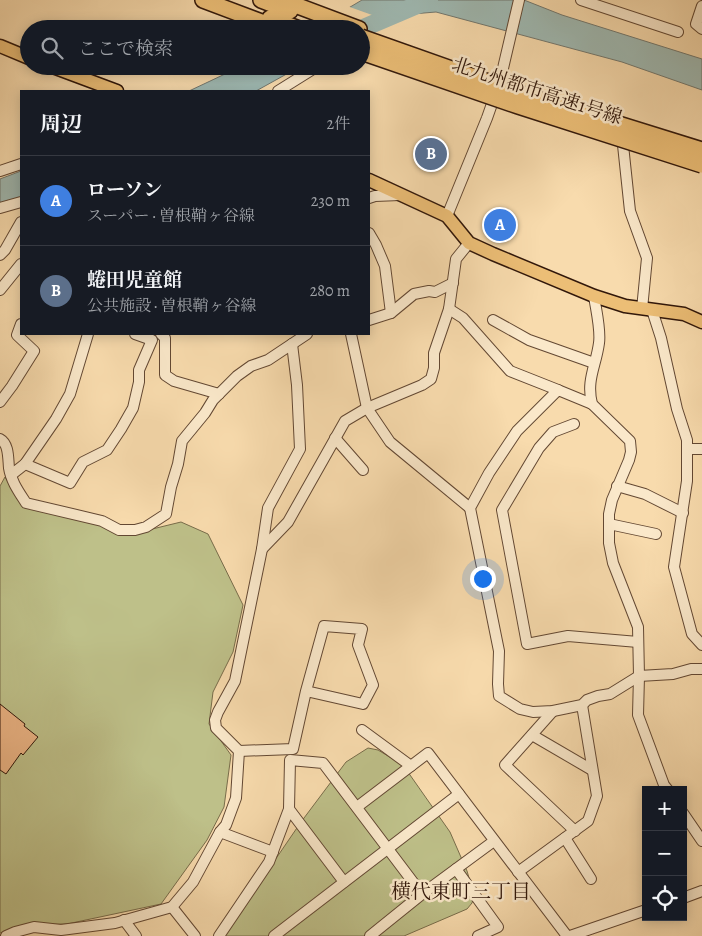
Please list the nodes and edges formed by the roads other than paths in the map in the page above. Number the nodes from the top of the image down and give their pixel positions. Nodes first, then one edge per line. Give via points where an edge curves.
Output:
1 (203, 0) edge
2 (220, 0) edge
3 (224, 0) edge
4 (261, 0) edge
5 (282, 0) edge
6 (519, 0) edge
7 (581, 0) edge
8 (599, 3) edge
9 (702, 6) edge
10 (256, 20) edge
11 (260, 20) edge
12 (276, 20) edge
13 (314, 20) edge
14 (334, 20) edge
15 (702, 29) edge
16 (370, 32) edge
17 (678, 32) dead end
18 (370, 40) edge
19 (0, 46) edge
20 (20, 54) edge
21 (370, 55) edge
22 (370, 61) edge
23 (73, 75) edge
24 (304, 75) edge
25 (500, 81) junction
26 (112, 90) edge
27 (280, 90) edge
28 (492, 102) junction
29 (702, 144) edge
30 (623, 145) junction
31 (702, 150) edge
32 (20, 164) edge
33 (702, 165) edge
34 (702, 170) edge
35 (0, 171) edge
36 (370, 180) edge
37 (402, 195) junction
38 (370, 198) edge
39 (20, 202) edge
40 (0, 208) edge
41 (447, 216) junction
42 (20, 224) edge
43 (370, 235) edge
44 (469, 243) junction
45 (0, 255) edge
46 (20, 265) edge
47 (453, 283) junction
48 (0, 290) edge
49 (594, 296) junction
50 (647, 309) junction
51 (449, 310) junction
52 (391, 313) junction
53 (370, 320) edge
54 (493, 320) dead end
55 (702, 322) edge
56 (20, 327) edge
57 (88, 335) edge
58 (138, 335) edge
59 (161, 335) edge
60 (306, 335) edge
61 (351, 335) edge
62 (292, 344) junction
63 (594, 363) junction
64 (558, 390) junction
65 (219, 394) junction
66 (0, 402) edge
67 (592, 404) junction
68 (367, 408) junction
69 (574, 424) dead end
70 (335, 438) junction
71 (0, 439) edge
72 (688, 449) junction
73 (702, 449) edge
74 (25, 464) junction
75 (363, 470) dead end
76 (11, 475) junction
77 (617, 486) junction
78 (470, 508) junction
79 (682, 513) junction
80 (609, 524) junction
81 (656, 534) dead end
82 (262, 549) junction
83 (638, 642) junction
84 (702, 645) edge
85 (702, 669) edge
86 (639, 676) junction
87 (306, 691) junction
88 (582, 705) junction
89 (553, 711) junction
90 (362, 730) dead end
91 (532, 735) junction
92 (239, 751) junction
93 (410, 766) junction
94 (592, 770) junction
95 (665, 786) edge
96 (459, 794) junction
97 (357, 807) junction
98 (289, 809) junction
99 (687, 819) edge
100 (575, 831) junction
101 (220, 832) junction
102 (565, 838) junction
103 (702, 840) edge
104 (494, 841) junction
105 (389, 849) junction
106 (273, 852) junction
107 (456, 869) junction
108 (518, 872) junction
109 (591, 879) dead end
110 (344, 882) junction
111 (702, 891) edge
112 (422, 894) junction
113 (687, 897) edge
114 (172, 907) junction
115 (642, 911) edge
116 (124, 920) junction
117 (287, 932) edge
118 (63, 933) edge
119 (6, 936) edge
120 (136, 936) edge
121 (195, 936) edge
122 (219, 936) edge
123 (274, 936) edge
124 (370, 936) edge
125 (478, 936) edge
126 (568, 936) edge

1 - 10 highway
2 - 11 highway
3 - 12 highway
4 - 13 highway
5 - 14 highway
6 - 25 street
7 - 8 street
8 - 17 street
9 - 15 street via 696,24
16 - 25 highway
18 - 31 highway, 北九州都市高速1号線, bridge via 522,94
19 - 20 main road
21 - 33 highway, 北九州都市高速1号線, bridge
22 - 28 highway
23 - 26 main road
24 - 27 street
25 - 28 street
25 - 29 highway
28 - 30 highway
28 - 41 street
30 - 34 highway
30 - 50 street via 630,211 647,258
32 - 35 street
36 - 37 main road
37 - 38 street
37 - 41 main road
39 - 40 street
41 - 44 main road
42 - 45 street
43 - 52 street via 385,266
44 - 47 street via 456,259
44 - 49 main road
46 - 48 street
47 - 51 street
47 - 52 street via 435,292 414,294
49 - 50 main road
49 - 63 street via 600,342
50 - 55 main road via 684,314
50 - 72 street via 662,338
51 - 64 street via 462,318 510,371
51 - 68 street via 434,353 431,379
52 - 53 street
54 - 63 street via 529,340
56 - 66 street via 17,335 34,351
57 - 74 street via 70,394
58 - 74 street via 152,340 139,370 133,408 107,450 83,462 70,483
59 - 65 street via 165,338 165,375 174,381
60 - 62 street
61 - 68 street
62 - 65 street via 268,360 251,366
62 - 82 street via 300,449 268,508
63 - 67 street via 589,385
64 - 67 street
64 - 78 street via 517,431
65 - 76 street via 182,441 166,514 146,527 119,530 102,521 26,503
67 - 77 street via 630,441 629,460
68 - 70 street via 345,421
68 - 78 street via 390,442
69 - 83 street via 553,432 538,448 502,510 527,644 568,636
70 - 75 street
70 - 82 street via 288,522
71 - 76 street via 8,454
72 - 73 street
72 - 79 street
74 - 76 street
77 - 79 street via 645,494
77 - 80 street
78 - 89 street via 499,651 499,696 520,709
79 - 84 street via 674,568 692,634
80 - 81 street
80 - 83 street via 612,563 638,627
82 - 92 street via 234,681 215,720 216,728
83 - 86 street
85 - 86 street
86 - 88 street via 610,694 587,700
86 - 95 street via 638,715
87 - 87 street via 363,704 373,685 358,645 362,629 324,626
87 - 92 street via 292,749
88 - 89 street
88 - 94 street
89 - 91 street
90 - 93 street
91 - 94 street
91 - 100 street via 505,765
92 - 101 street via 236,798
93 - 96 street via 428,754
93 - 97 street
94 - 100 street via 598,796 588,821
96 - 104 street
96 - 105 street
97 - 98 street via 322,763 290,760
97 - 105 street
98 - 106 street
98 - 110 street
99 - 103 street
100 - 102 street
101 - 106 street
101 - 114 street via 193,882
102 - 108 street
102 - 109 street
104 - 107 street
104 - 108 street
105 - 110 street
105 - 112 street
106 - 122 street
107 - 112 street
107 - 125 street via 498,927
108 - 126 street
110 - 117 street
111 - 113 street
112 - 124 street
114 - 116 street
114 - 121 street
115 - 126 street
116 - 118 street
116 - 120 street
117 - 123 street
118 - 119 street via 34,927

